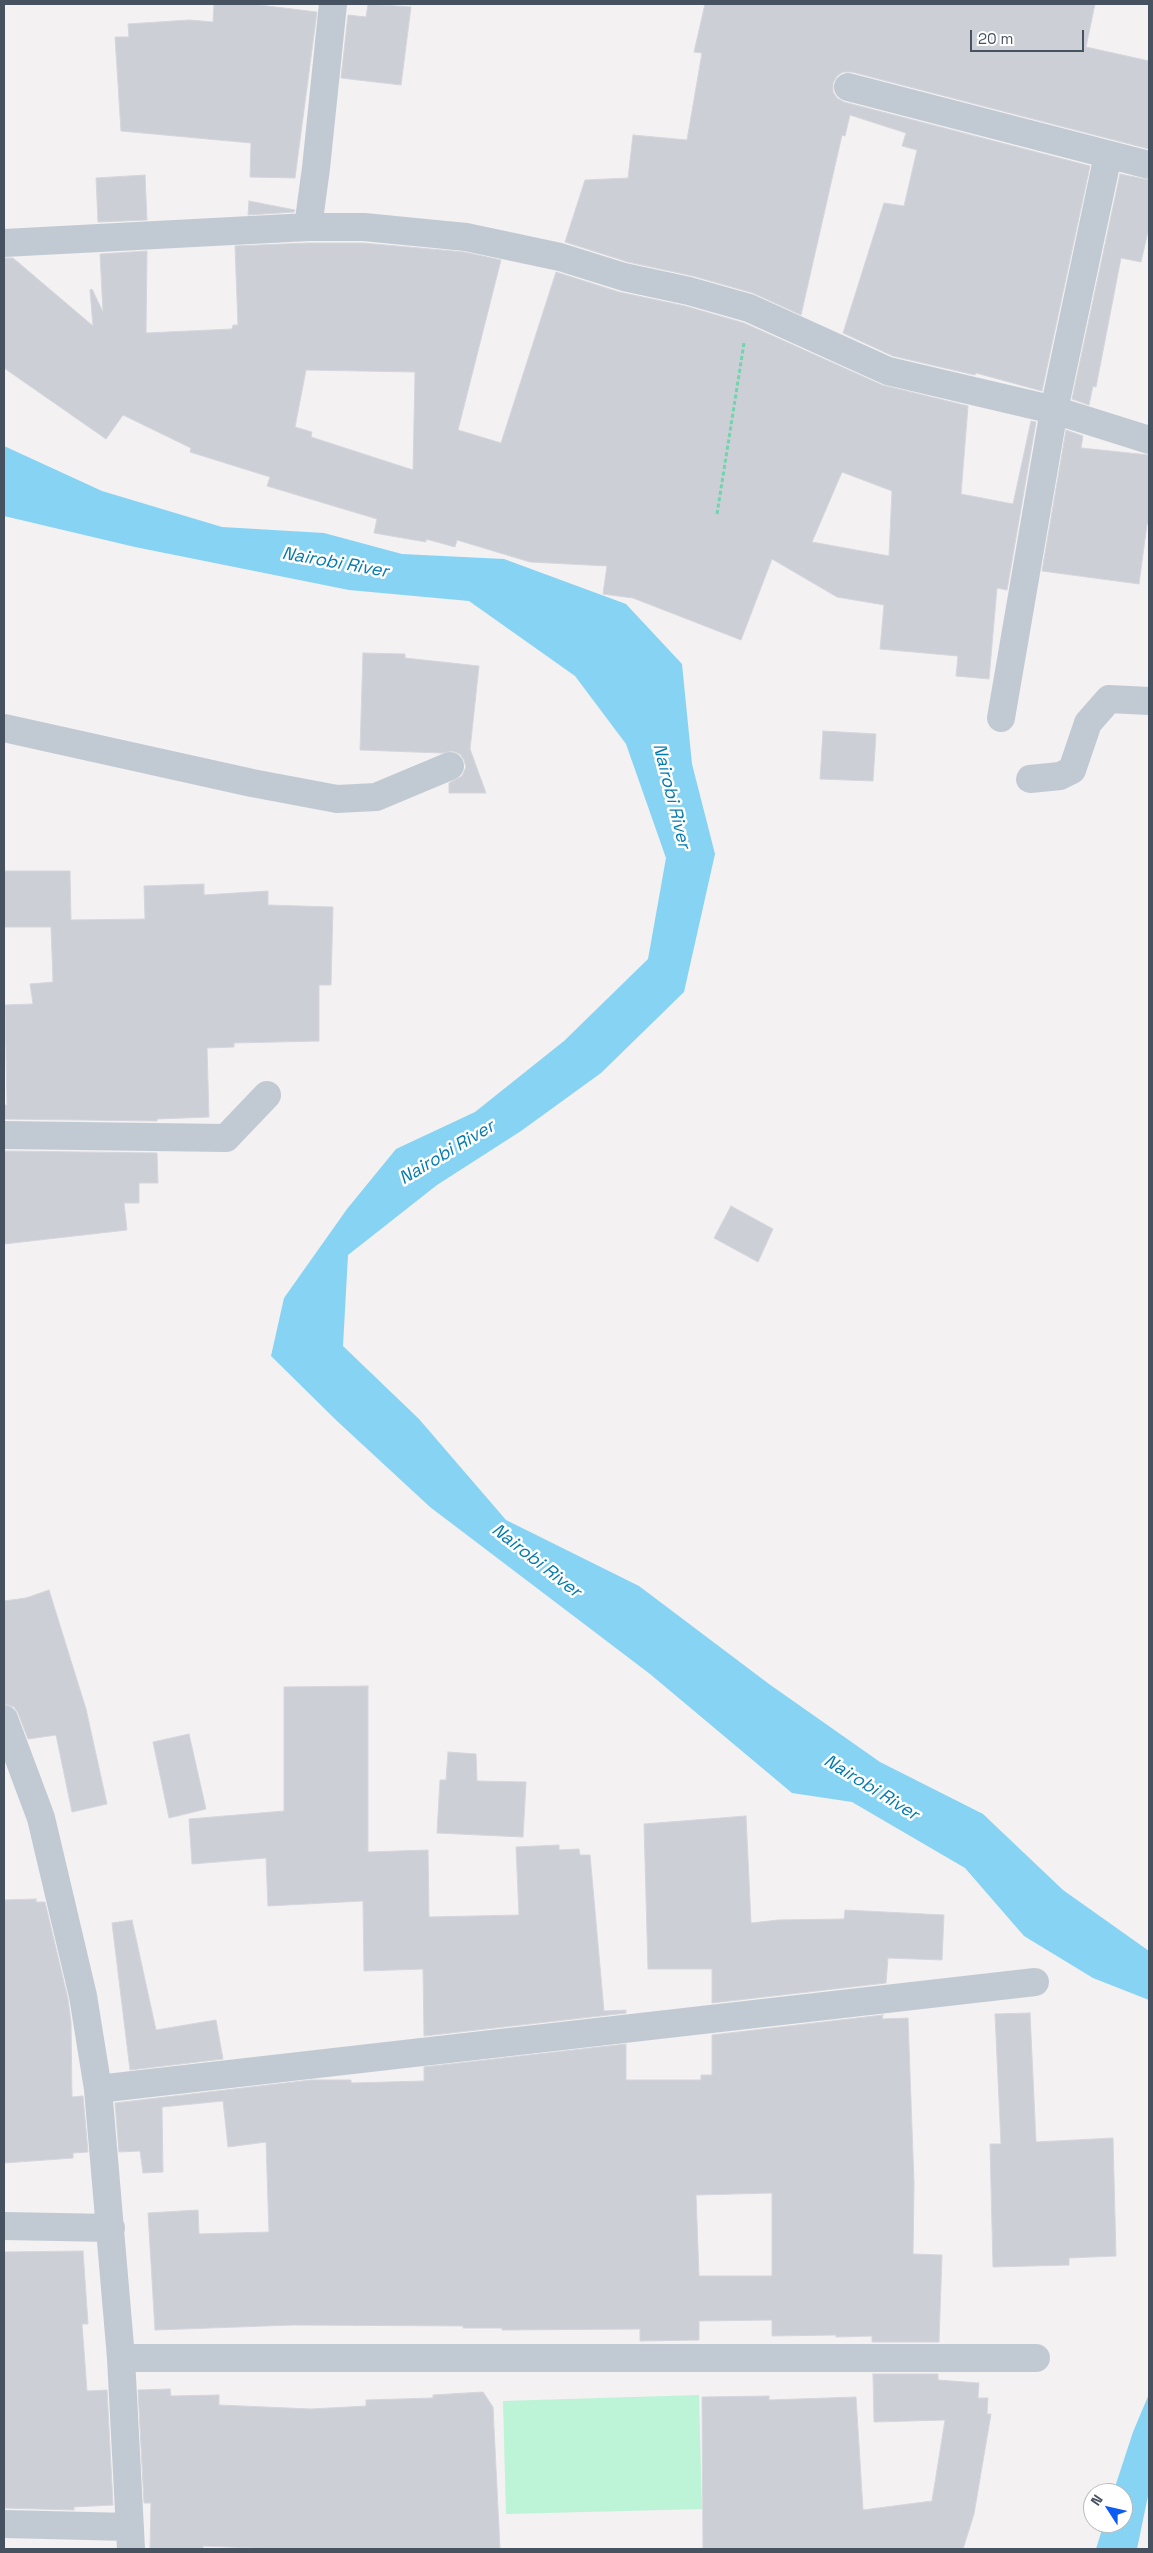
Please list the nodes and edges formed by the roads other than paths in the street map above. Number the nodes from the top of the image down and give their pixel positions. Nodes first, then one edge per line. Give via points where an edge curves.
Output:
1 (333, 4) edge
2 (848, 87) dead end
3 (1108, 155) junction
4 (1149, 165) edge
5 (308, 227) junction
6 (4, 243) edge
7 (1054, 410) junction
8 (1149, 440) edge
9 (1149, 701) edge
10 (1001, 718) dead end
11 (4, 728) edge
12 (450, 766) dead end
13 (1030, 779) dead end
14 (267, 1095) dead end
15 (4, 1135) edge
16 (4, 1719) edge
17 (1035, 1982) dead end
18 (98, 2089) junction
19 (4, 2226) edge
20 (111, 2228) junction
21 (121, 2358) junction
22 (1036, 2358) dead end
23 (4, 2524) edge
24 (131, 2538) edge

1 - 5 street
2 - 3 street
3 - 4 street
3 - 7 street
5 - 6 street
5 - 7 street via 364,228 466,237 560,257 624,277 749,308 888,371
7 - 8 street
7 - 10 street
9 - 13 street via 1109,699 1088,723 1072,770 1060,776
11 - 12 street via 337,799 376,797
14 - 15 street via 226,1138
16 - 18 street via 41,1818 83,1996
17 - 18 street
18 - 20 street
19 - 20 street
20 - 21 street
21 - 22 street
21 - 24 street
23 - 24 street

